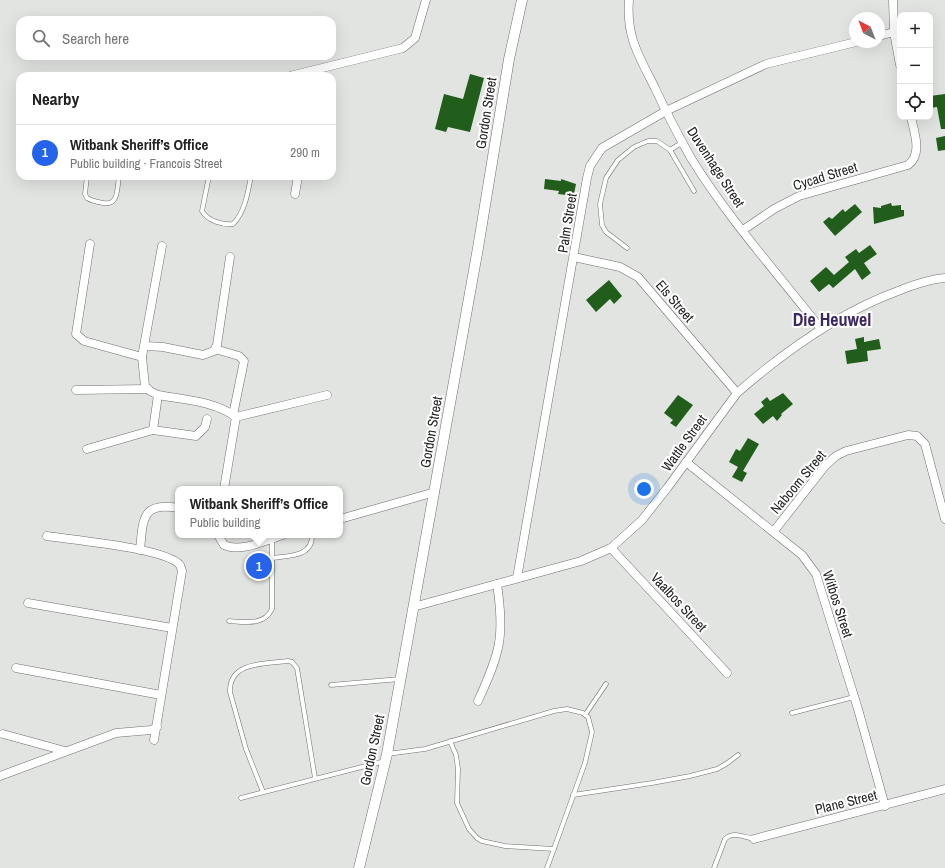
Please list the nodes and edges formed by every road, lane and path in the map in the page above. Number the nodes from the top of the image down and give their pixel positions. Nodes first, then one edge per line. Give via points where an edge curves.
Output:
1 (426, 0) edge
2 (522, 0) edge
3 (629, 0) edge
4 (893, 0) edge
5 (894, 32) junction
6 (885, 34) edge
7 (849, 44) edge
8 (897, 48) edge
9 (319, 72) edge
10 (666, 111) junction
11 (912, 120) edge
12 (683, 142) junction
13 (670, 150) junction
14 (87, 180) edge
15 (118, 180) edge
16 (208, 180) edge
17 (250, 180) edge
18 (297, 180) edge
19 (694, 191) dead end
20 (295, 194) dead end
21 (743, 230) junction
22 (90, 244) dead end
23 (162, 246) dead end
24 (627, 248) dead end
25 (230, 257) dead end
26 (574, 257) junction
27 (945, 278) edge
28 (821, 329) junction
29 (145, 346) junction
30 (215, 349) junction
31 (142, 357) junction
32 (148, 389) junction
33 (76, 390) dead end
34 (737, 393) junction
35 (158, 395) junction
36 (327, 395) dead end
37 (235, 416) junction
38 (207, 419) dead end
39 (154, 430) junction
40 (87, 449) dead end
41 (686, 462) junction
42 (224, 486) edge
43 (435, 492) junction
44 (175, 508) edge
45 (343, 518) edge
46 (945, 519) edge
47 (774, 531) junction
48 (47, 536) dead end
49 (220, 538) edge
50 (272, 538) joint
51 (311, 538) edge
52 (611, 548) junction
53 (140, 550) junction
54 (272, 558) junction
55 (517, 578) junction
56 (497, 584) junction
57 (28, 603) dead end
58 (413, 608) junction
59 (229, 621) dead end
60 (172, 628) junction
61 (16, 668) dead end
62 (728, 673) dead end
63 (400, 678) junction
64 (606, 684) dead end
65 (331, 685) dead end
66 (161, 695) junction
67 (854, 697) junction
68 (478, 701) dead end
69 (792, 713) dead end
70 (585, 715) junction
71 (157, 727) junction
72 (2, 734) dead end
73 (154, 740) dead end
74 (450, 741) junction
75 (66, 751) junction
76 (738, 755) dead end
77 (386, 758) junction
78 (0, 776) edge
79 (315, 778) junction
80 (945, 789) edge
81 (263, 792) junction
82 (573, 795) junction
83 (241, 798) dead end
84 (885, 806) junction
85 (754, 839) joint
86 (554, 849) junction
87 (359, 868) edge
88 (547, 868) edge
89 (714, 868) edge

1 - 9 street via 414,38 403,48
2 - 43 street, Gordon Street via 510,53
3 - 10 street, Duvenhage Street via 628,14 633,43
4 - 5 street
5 - 6 street
5 - 8 street
7 - 10 street, Palm Street via 766,64
10 - 12 street, Duvenhage Street
10 - 26 street, Palm Street via 602,148 595,157 587,178
11 - 21 street, Cycad Street via 916,153 913,160 904,166 799,196
12 - 13 lane
12 - 21 street, Duvenhage Street via 712,189
13 - 19 lane
13 - 24 lane via 657,141 648,141 634,147 618,160 606,178 600,204 602,225 606,232
14 - 15 lane via 87,198 108,204 115,199
16 - 17 lane via 202,211 211,220 226,225 233,224 242,212
18 - 20 street
21 - 28 street, Duvenhage Street
22 - 31 street via 76,334 84,341
23 - 29 street
25 - 30 street
26 - 34 street, Els Street via 620,267 638,277
26 - 55 street, Palm Street
27 - 28 street, Wattle Street via 912,285 870,301
28 - 34 street, Wattle Street
29 - 30 street via 203,355
29 - 31 street
30 - 37 street via 239,356 244,361
31 - 32 street via 143,376
32 - 33 street
32 - 35 street
34 - 41 street, Wattle Street
35 - 37 street via 213,405
35 - 39 street
36 - 37 street
37 - 42 street
38 - 39 street via 205,427 196,436
39 - 40 street
41 - 47 street, Witbos Street
41 - 52 street, Wattle Street via 642,520
43 - 45 street
43 - 58 street, Gordon Street
44 - 53 street via 158,507 149,511 143,521
46 - 47 street, Naboom Street via 924,444 920,438 913,435 854,449 836,456
47 - 67 street, Witbos Street via 802,555 816,574
48 - 53 street
49 - 50 street via 224,545 232,548
50 - 54 lane
51 - 54 lane via 305,552
52 - 55 street, Wattle Street via 580,561
52 - 62 street, Vaalbos Street
53 - 60 street via 171,558 180,565 182,572
54 - 59 lane via 272,609 268,616 261,620
55 - 56 street, Wattle Street
56 - 58 street, Wattle Street
56 - 68 street via 502,615 500,640 494,667
57 - 60 street
58 - 63 street, Gordon Street
60 - 66 street
61 - 66 street
63 - 65 lane
63 - 77 street, Gordon Street
64 - 70 lane
66 - 71 street
67 - 69 lane
67 - 84 street, Witbos Street
70 - 74 lane via 567,709 554,711
70 - 82 lane via 592,732 585,763
71 - 73 street
71 - 75 street via 150,730 116,732
72 - 75 street
74 - 77 lane
74 - 86 lane via 458,769 457,802 469,829 477,838 505,846
75 - 78 street
76 - 82 lane via 717,769 690,776
77 - 79 lane
77 - 87 street, Gordon Street
79 - 81 lane
79 - 81 lane via 297,668 288,661 248,666 239,670 233,677 230,692 246,749
80 - 84 street, Plane Street
81 - 83 lane
82 - 86 lane
84 - 85 street, Plane Street
85 - 89 lane via 728,836
86 - 88 lane

